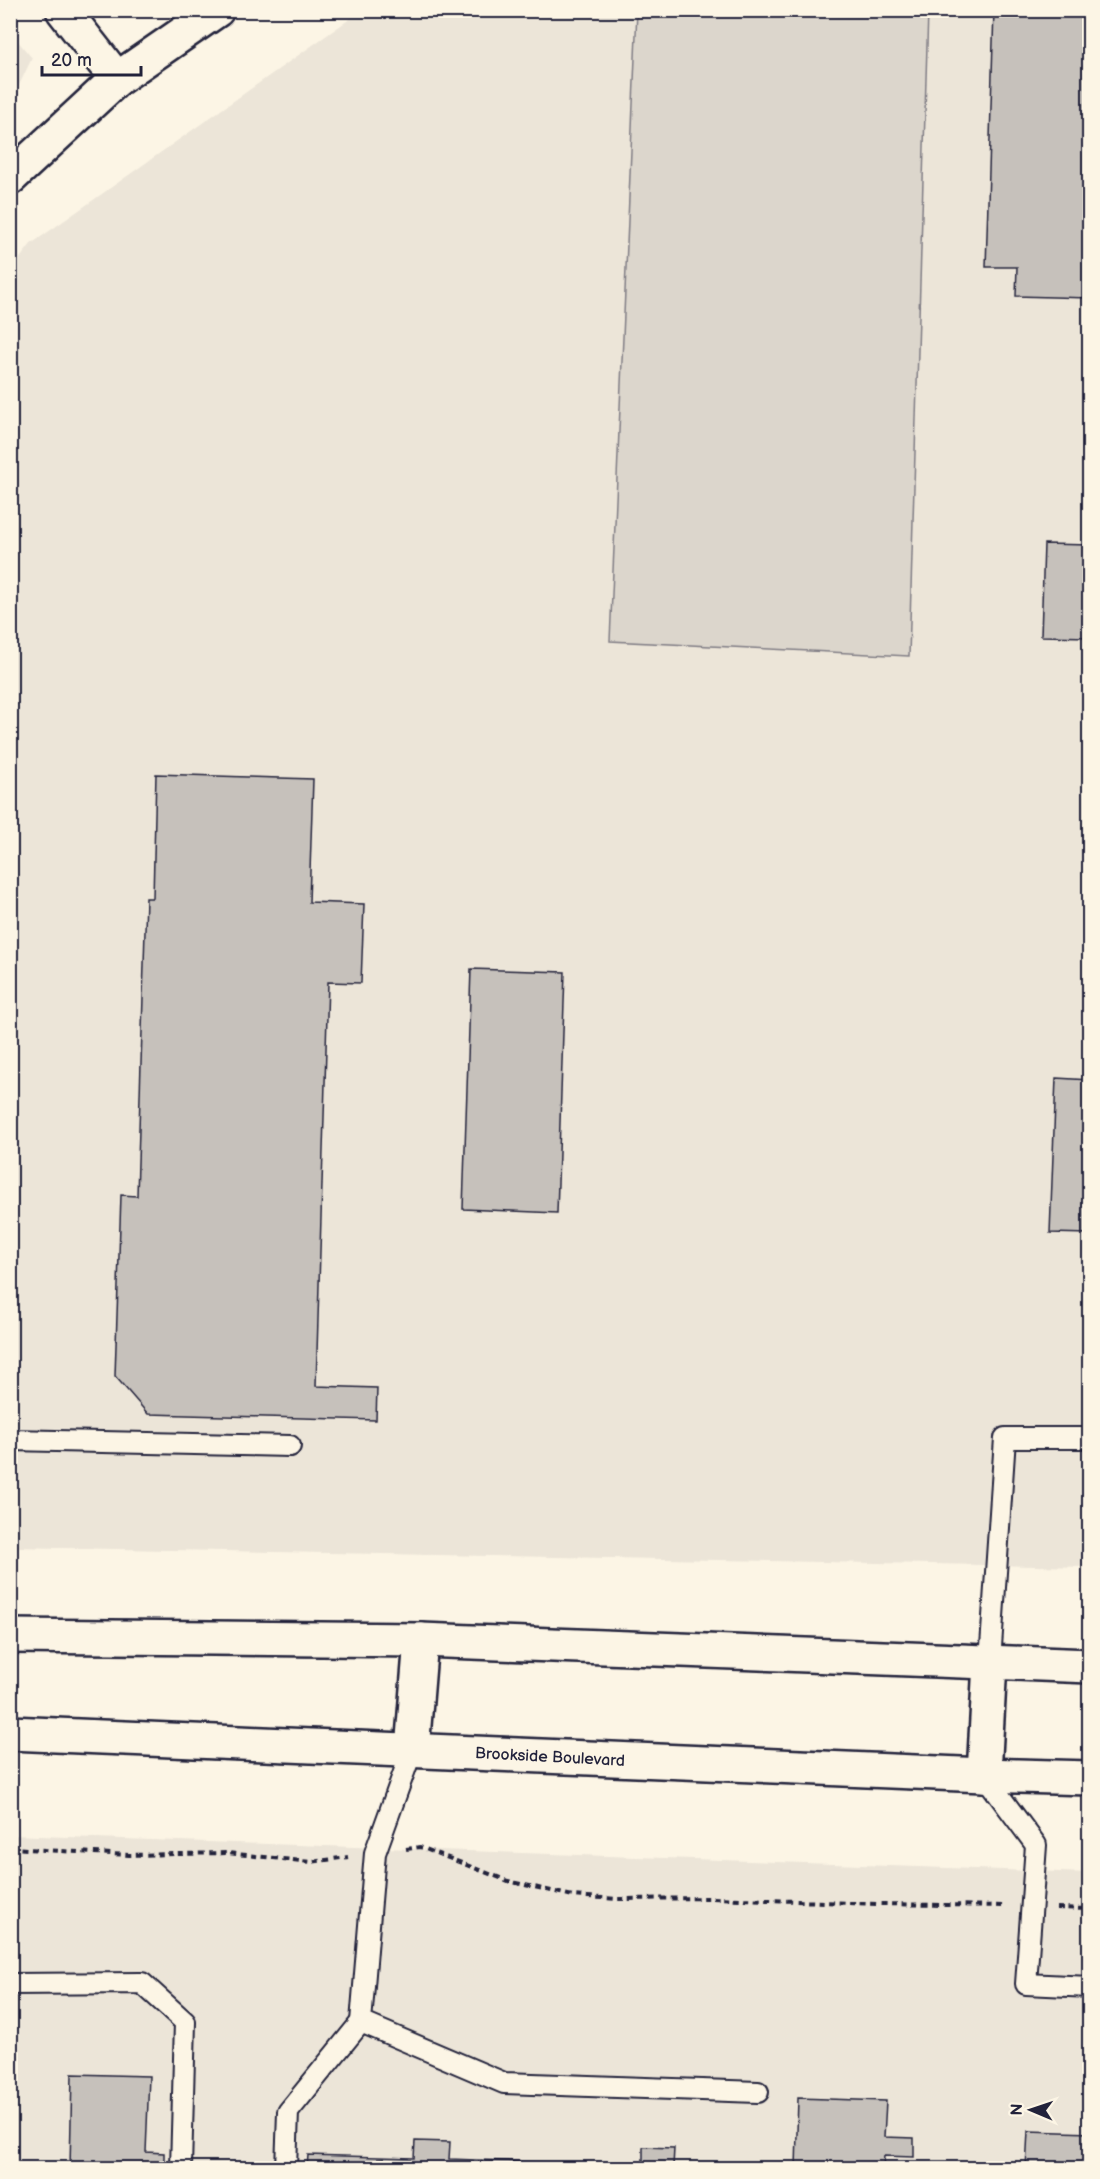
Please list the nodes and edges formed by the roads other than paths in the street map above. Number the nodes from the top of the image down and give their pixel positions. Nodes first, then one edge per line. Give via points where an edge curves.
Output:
1 (63, 10) edge
2 (217, 10) edge
3 (117, 79) junction
4 (10, 178) edge
5 (1089, 1438) edge
6 (10, 1440) edge
7 (290, 1446) dead end
8 (10, 1622) edge
9 (10, 1636) edge
10 (44, 1637) junction
11 (420, 1640) junction
12 (990, 1662) junction
13 (1089, 1666) edge
14 (10, 1733) edge
15 (412, 1750) junction
16 (984, 1775) junction
17 (1089, 1778) edge
18 (10, 1984) edge
19 (1089, 1987) edge
20 (361, 2022) junction
21 (758, 2092) dead end
22 (181, 2169) edge
23 (286, 2169) edge

1 - 3 main road
2 - 3 main road
3 - 4 main road
5 - 12 lane via 1005,1438
6 - 7 lane
8 - 10 main road
9 - 10 main road
10 - 11 main road
11 - 12 main road
11 - 15 main road
12 - 13 main road
12 - 16 main road
14 - 15 main road, Brookside Boulevard
15 - 16 main road, Brookside Boulevard
15 - 20 lane via 375,1853
16 - 17 main road, Brookside Boulevard
16 - 19 lane via 1036,1845 1026,1984
18 - 22 lane via 142,1983 185,2022
20 - 21 lane via 504,2083
20 - 23 lane via 288,2112

